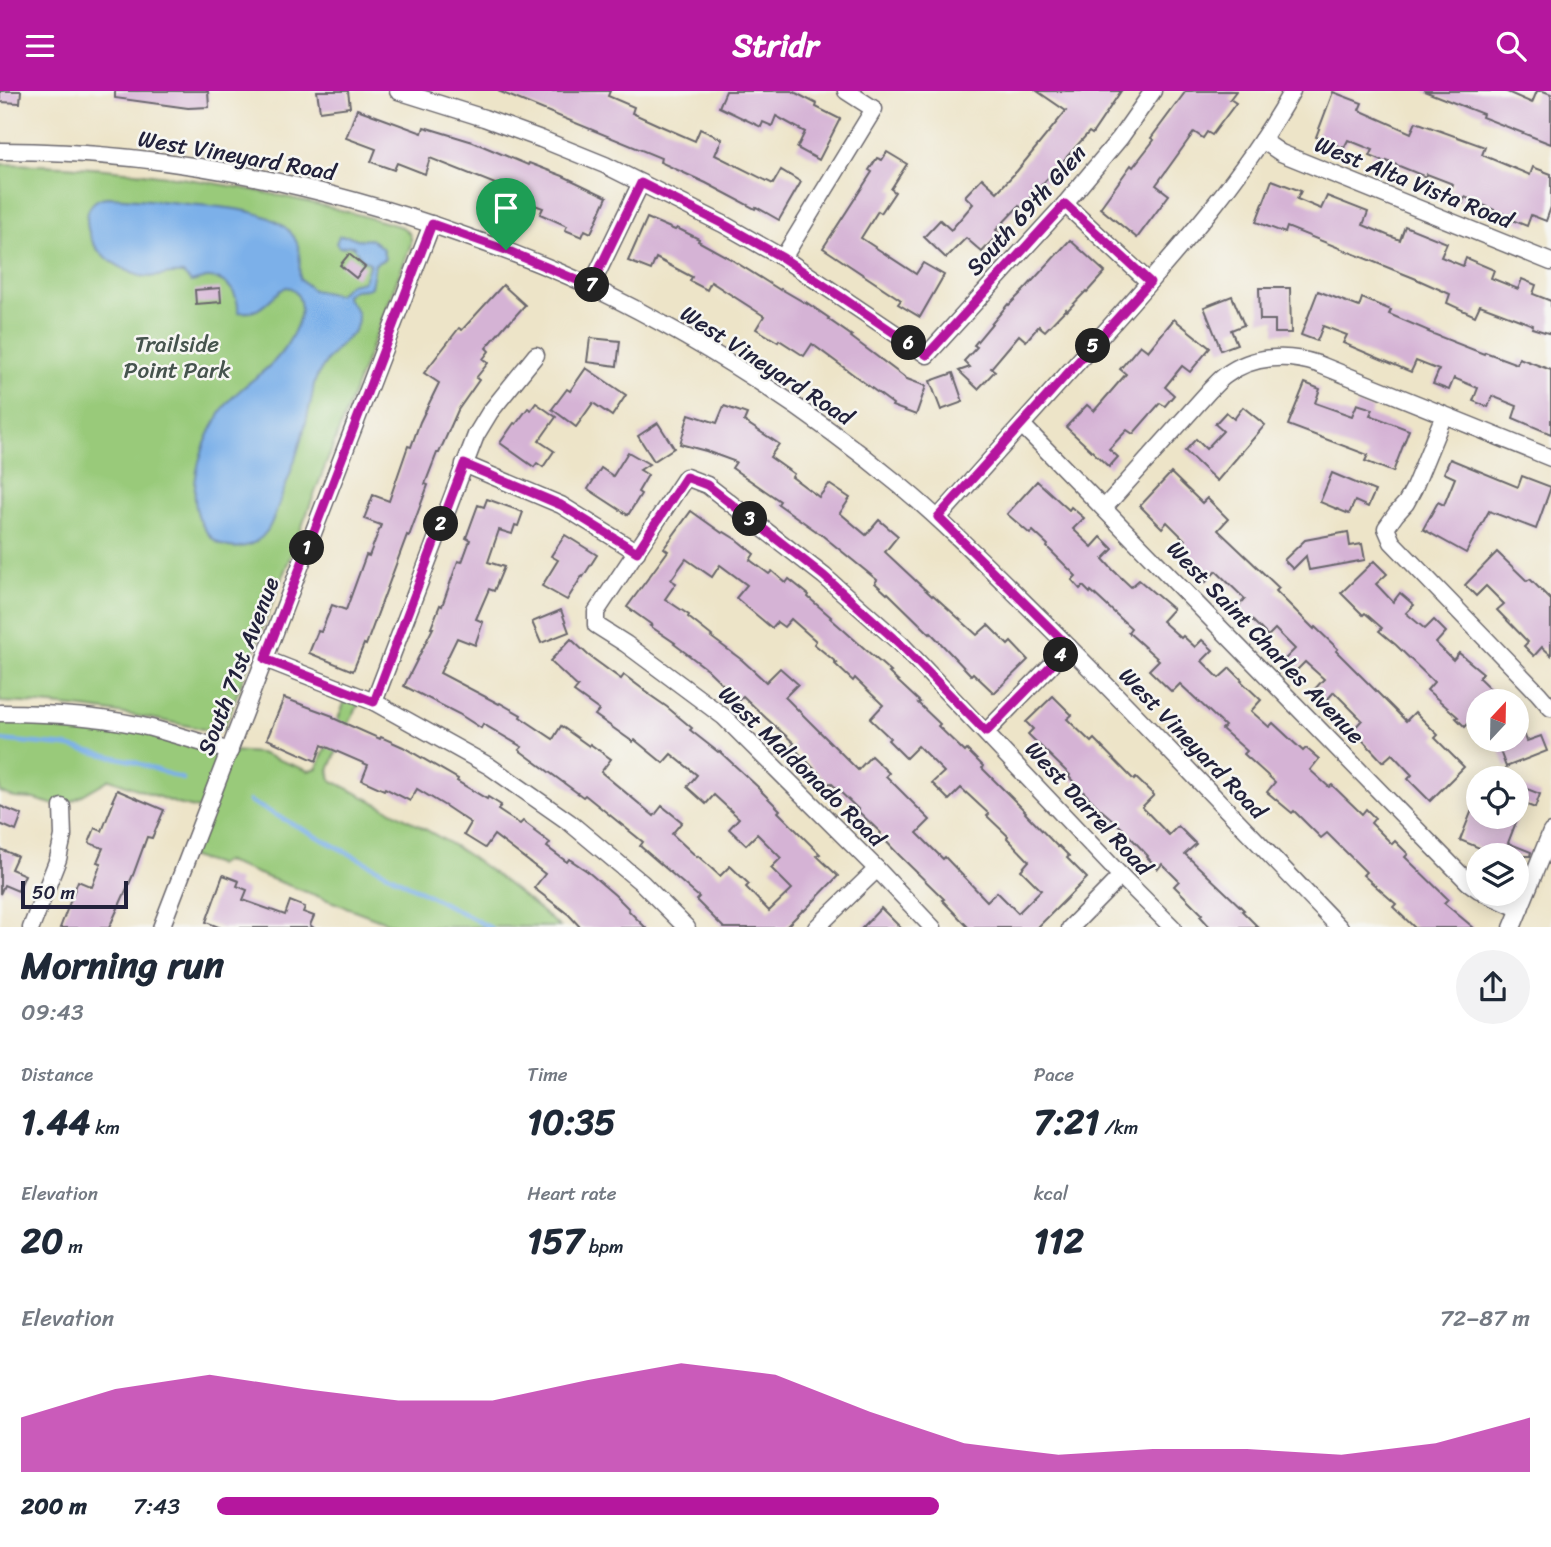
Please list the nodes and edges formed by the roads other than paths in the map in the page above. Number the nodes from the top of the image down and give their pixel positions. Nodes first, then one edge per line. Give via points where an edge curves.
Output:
1 (398, 91) edge
2 (846, 91) edge
3 (1153, 91) edge
4 (1292, 91) edge
5 (1262, 140) junction
6 (0, 151) edge
7 (641, 183) junction
8 (1065, 204) junction
9 (432, 224) junction
10 (783, 258) junction
11 (1551, 262) edge
12 (1150, 282) junction
13 (591, 286) junction
14 (536, 355) dead end
15 (1444, 415) junction
16 (1022, 425) junction
17 (1551, 458) edge
18 (464, 464) junction
19 (1104, 508) junction
20 (938, 517) junction
21 (637, 552) junction
22 (1069, 647) junction
23 (265, 659) junction
24 (374, 702) junction
25 (1551, 708) edge
26 (0, 713) edge
27 (986, 732) junction
28 (230, 751) junction
29 (62, 807) dead end
30 (1551, 832) edge
31 (877, 869) junction
32 (1121, 876) junction
33 (1466, 878) edge
34 (1513, 906) edge
35 (1520, 909) junction
36 (31, 927) edge
37 (161, 927) edge
38 (687, 927) edge
39 (816, 927) edge
40 (933, 927) edge
41 (1070, 927) edge
42 (1172, 927) edge
43 (1340, 927) edge
44 (1512, 927) edge

1 - 7 street via 541,139
2 - 10 street via 874,109
3 - 8 street, South 69th Glen
4 - 5 street
5 - 11 street, West Alta Vista Road via 1281,153
5 - 12 street
6 - 9 street, West Vineyard Road via 93,155 247,175 363,202
7 - 10 street
7 - 13 street
8 - 10 street, South 69th Glen via 927,355
8 - 12 street
9 - 13 street, West Vineyard Road
9 - 23 street, South 71st Avenue
12 - 16 street
13 - 20 street, West Vineyard Road via 760,382 868,459
14 - 18 street via 490,412
15 - 17 street
15 - 19 street via 1300,358 1247,364 1210,390
15 - 25 street via 1406,503 1386,528 1392,542
16 - 19 street, West Saint Charles Avenue
16 - 20 street
18 - 21 street via 561,505
18 - 24 street
19 - 33 street, West Saint Charles Avenue
20 - 22 street, West Vineyard Road
21 - 27 street, West Darrel Road via 686,477 707,485 824,576 901,645
21 - 31 street, West Maldonado Road via 596,613 597,625 724,717
22 - 27 street
22 - 43 street, West Vineyard Road
23 - 24 street
23 - 28 street, South 71st Avenue
24 - 38 street via 489,766 569,822
26 - 28 street via 113,722
27 - 32 street, West Darrel Road
28 - 37 street, South 71st Avenue
29 - 36 street via 58,859
30 - 35 street
31 - 39 street
31 - 40 street, West Maldonado Road
32 - 41 street
32 - 42 street, West Darrel Road
34 - 35 street
35 - 44 street

